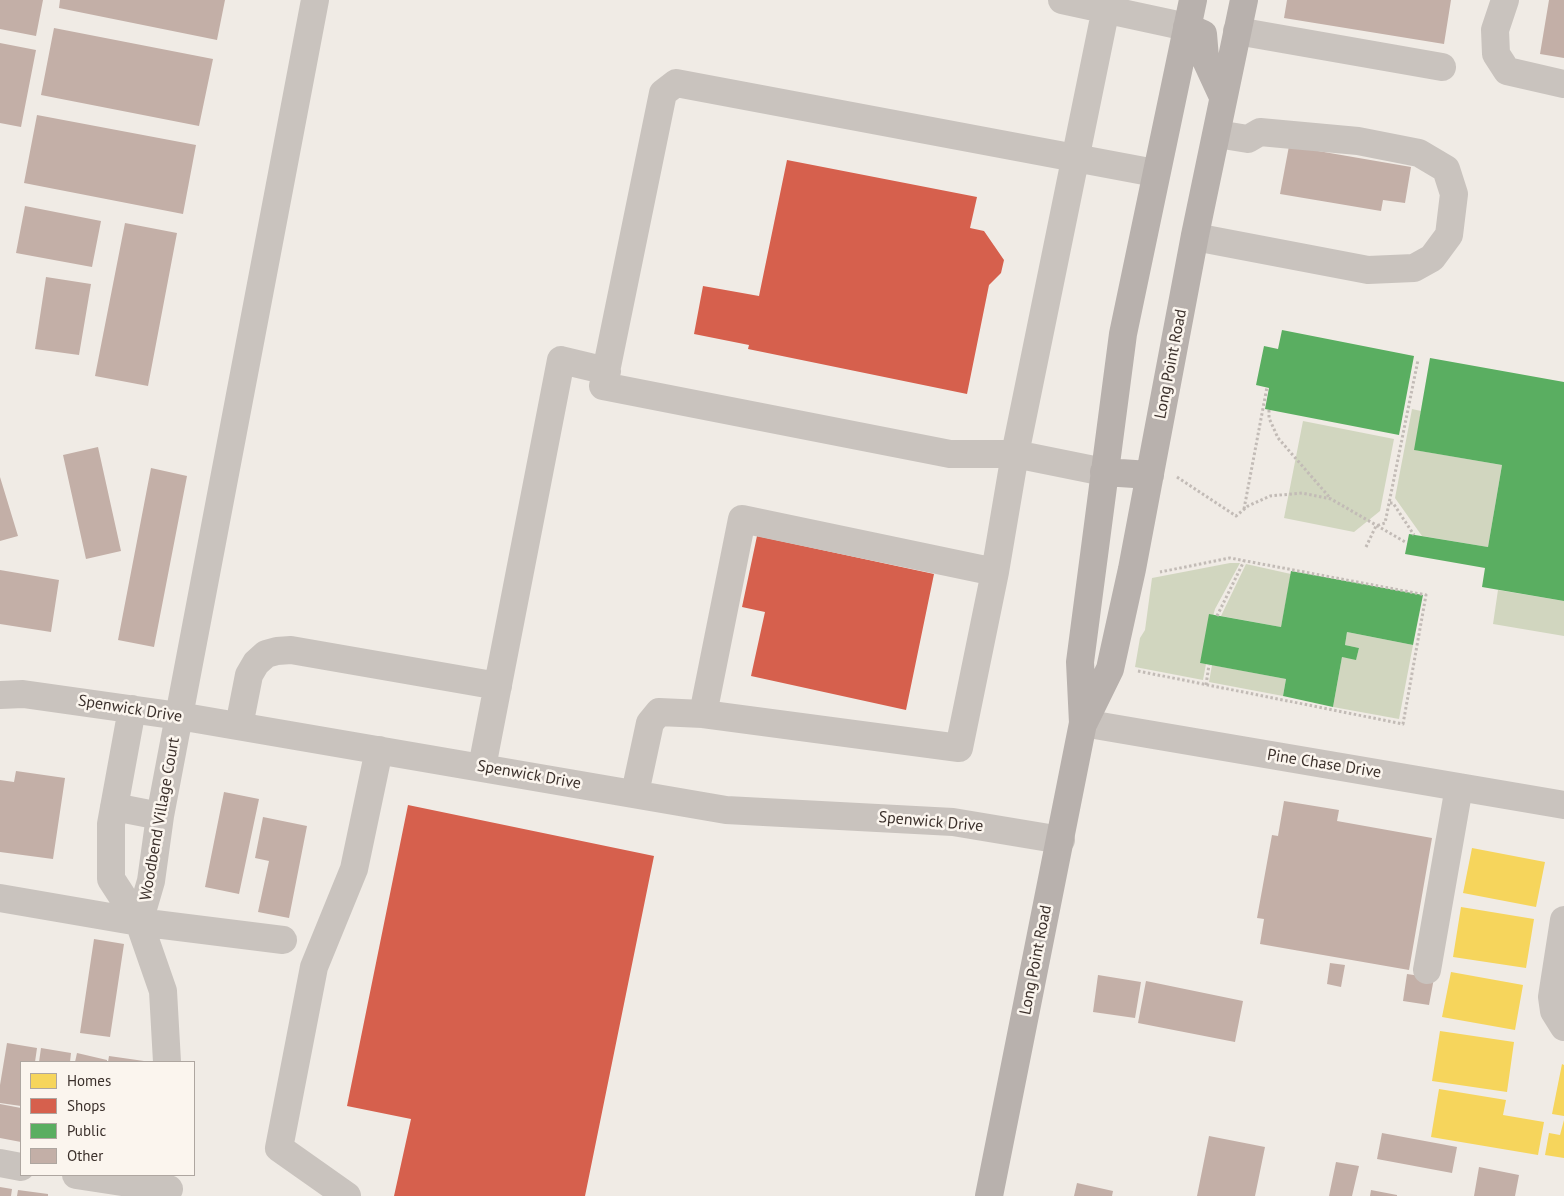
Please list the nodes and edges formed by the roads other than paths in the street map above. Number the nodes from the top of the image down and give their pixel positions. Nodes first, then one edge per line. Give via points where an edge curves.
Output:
1 (315, 0) edge
2 (1193, 0) edge
3 (1244, 0) edge
4 (1505, 0) edge
5 (1072, 1) edge
6 (1106, 8) junction
7 (1187, 27) junction
8 (1237, 31) junction
9 (1442, 67) dead end
10 (1564, 84) edge
11 (1223, 97) junction
12 (1217, 134) junction
13 (1074, 158) junction
14 (1155, 173) junction
15 (1195, 237) junction
16 (606, 371) junction
17 (1015, 454) junction
18 (1104, 472) junction
19 (1163, 475) junction
20 (996, 572) junction
21 (498, 686) junction
22 (0, 695) edge
23 (132, 709) junction
24 (703, 714) junction
25 (179, 716) junction
26 (1083, 723) junction
27 (239, 726) junction
28 (379, 750) junction
29 (482, 767) junction
30 (1460, 787) junction
31 (634, 793) junction
32 (1564, 805) edge
33 (114, 808) junction
34 (160, 816) junction
35 (1061, 840) junction
36 (0, 898) edge
37 (1564, 920) edge
38 (140, 922) junction
39 (283, 940) dead end
40 (1427, 970) dead end
41 (1564, 1027) edge
42 (168, 1061) edge
43 (0, 1163) edge
44 (20, 1166) edge
45 (84, 1176) edge
46 (169, 1186) edge
47 (346, 1196) edge
48 (989, 1196) edge

1 - 25 street, Woodbend Village Court
2 - 7 main road, Long Point Road
3 - 8 main road, Long Point Road
4 - 10 street via 1495,30 1496,54 1507,71
5 - 6 street
6 - 7 street
6 - 13 street
7 - 11 main road via 1203,34 1205,58
7 - 14 main road, Long Point Road
8 - 9 street
8 - 11 main road, Long Point Road
11 - 12 main road, Long Point Road
12 - 15 main road, Long Point Road
12 - 15 street via 1248,139 1260,132 1348,140 1419,153 1446,169 1454,194 1449,235 1432,258 1414,268 1368,270
13 - 14 street
13 - 16 street via 676,83 663,93
13 - 17 street
14 - 18 main road, Long Point Road via 1123,334
15 - 19 main road, Long Point Road
16 - 17 street via 603,386 950,454
16 - 21 street via 561,360
17 - 18 street
17 - 20 street
18 - 19 main road
18 - 26 main road, Long Point Road via 1080,662
19 - 26 main road, Long Point Road via 1110,669
20 - 24 street via 959,748
20 - 24 street via 742,519
21 - 27 street via 277,650 256,662
21 - 29 street
22 - 23 street, Spenwick Drive via 23,694
23 - 25 street, Spenwick Drive
23 - 33 street, Woodbend Village Court
24 - 31 street via 659,712 650,723
25 - 27 street, Spenwick Drive
25 - 34 street, Woodbend Village Court
26 - 30 street, Pine Chase Drive
26 - 35 main road, Long Point Road
27 - 28 street, Spenwick Drive
28 - 29 street, Spenwick Drive
28 - 47 street via 354,869 314,967 279,1148
29 - 31 street, Spenwick Drive
30 - 32 street, Pine Chase Drive
30 - 40 street
31 - 35 street, Spenwick Drive via 726,810 954,822
33 - 34 street
33 - 38 street, Woodbend Village Court via 110,879
34 - 38 street, Woodbend Village Court via 151,881
35 - 48 main road, Long Point Road
36 - 38 street
37 - 41 street via 1552,996 1554,1011
38 - 39 street
38 - 42 street, Woodbend Village Court via 163,991
43 - 44 street
45 - 46 street

